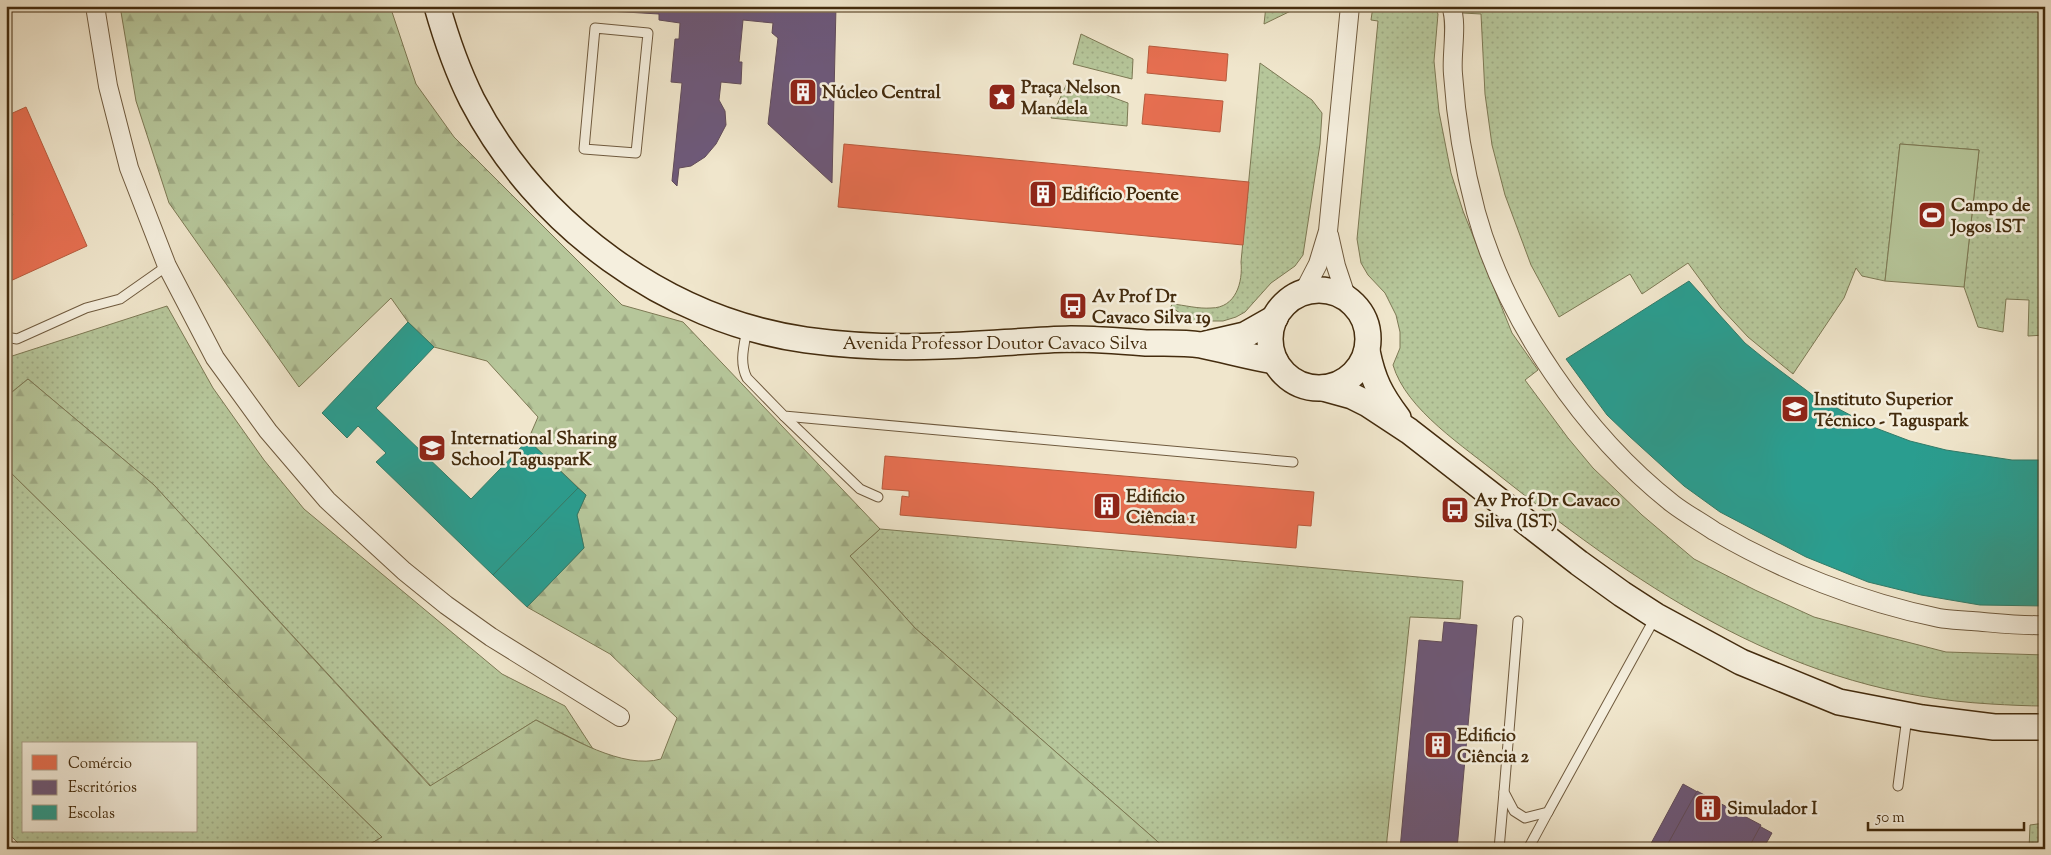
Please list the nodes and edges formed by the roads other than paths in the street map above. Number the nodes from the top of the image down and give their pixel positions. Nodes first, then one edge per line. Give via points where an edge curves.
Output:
1 (95, 6) edge
2 (437, 6) edge
3 (1350, 6) edge
4 (1451, 6) edge
5 (636, 28) joint
6 (1328, 232) junction
7 (167, 266) junction
8 (1303, 293) junction
9 (1347, 299) junction
10 (1275, 318) junction
11 (748, 327) junction
12 (6, 337) edge
13 (1200, 345) junction
14 (1367, 351) junction
15 (1274, 361) junction
16 (1322, 388) junction
17 (784, 416) junction
18 (1409, 432) junction
19 (1293, 462) dead end
20 (878, 497) dead end
21 (1656, 616) junction
22 (1518, 621) dead end
23 (2045, 625) edge
24 (1908, 715) junction
25 (620, 717) dead end
26 (2045, 727) edge
27 (1898, 786) dead end
28 (1504, 792) junction
29 (1548, 812) junction
30 (1499, 849) edge
31 (1528, 849) edge

1 - 7 street via 108,86 129,168
2 - 11 main road, Avenida Professor Doutor Cavaco Silva via 448,45 472,100 504,152 538,196 614,262 660,291
3 - 6 street
4 - 23 street via 1454,102 1476,211 1488,251 1531,338 1560,382 1638,474 1675,506 1739,546 1817,581 1940,618
5 - 5 lane via 595,28 584,148 636,153 648,33
6 - 8 street via 1318,264
6 - 9 street
7 - 12 lane via 120,299 86,308 16,338
7 - 25 street via 215,358 268,431 327,500 446,605 491,637
8 - 9 main road via 1333,292
8 - 10 main road via 1292,299
9 - 14 main road via 1365,322
10 - 13 main road, Avenida Professor Doutor Cavaco Silva via 1245,335
10 - 15 main road via 1270,339
11 - 13 main road, Avenida Professor Doutor Cavaco Silva via 804,340 864,346 941,346 1073,339
11 - 17 lane via 743,370
13 - 15 main road, Avenida Professor Doutor Cavaco Silva
14 - 16 main road via 1350,377
14 - 18 main road via 1372,376
15 - 16 main road via 1294,382 1308,388
16 - 18 main road via 1368,404
17 - 19 lane
17 - 20 lane via 860,489
18 - 21 main road via 1579,563
21 - 24 main road via 1741,662 1839,702
21 - 29 lane
22 - 28 lane
24 - 26 main road via 1994,726
24 - 27 lane
28 - 29 lane via 1514,811 1525,818
28 - 30 lane
29 - 31 lane

